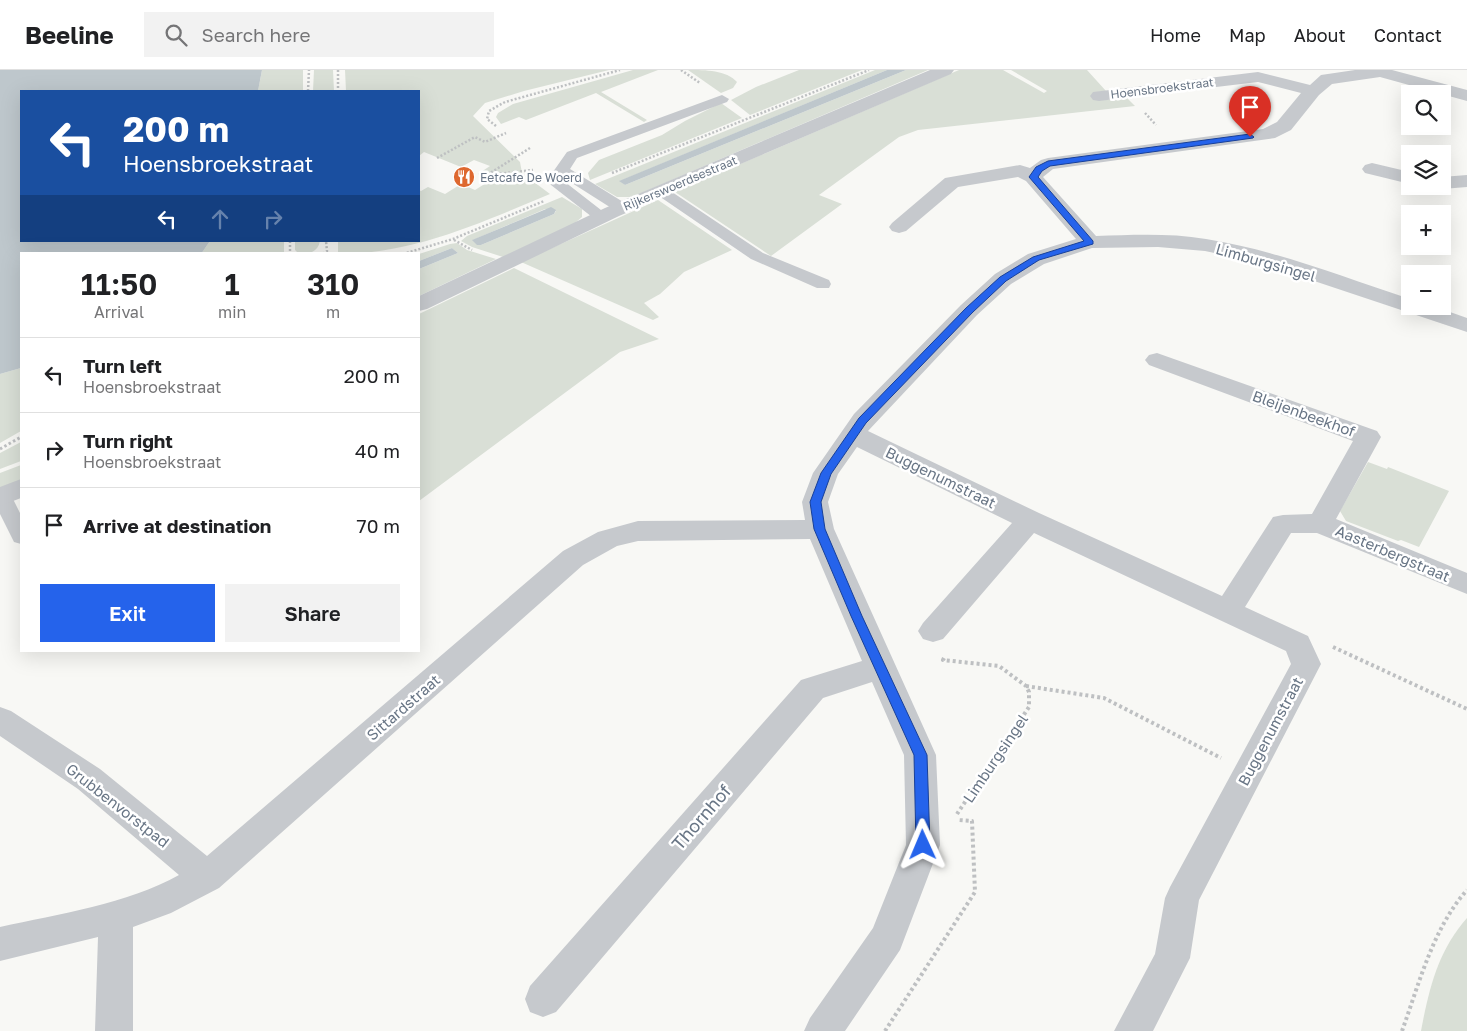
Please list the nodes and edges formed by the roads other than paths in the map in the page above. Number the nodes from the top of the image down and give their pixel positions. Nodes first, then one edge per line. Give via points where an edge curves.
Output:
1 (945, 70) edge
2 (1382, 71) edge
3 (1313, 91) junction
4 (1098, 96) dead end
5 (1467, 96) edge
6 (722, 99) dead end
7 (1372, 169) dead end
8 (561, 170) junction
9 (1401, 176) edge
10 (1033, 177) junction
11 (1467, 181) edge
12 (1451, 182) edge
13 (661, 191) junction
14 (622, 208) junction
15 (602, 217) junction
16 (899, 227) dead end
17 (1090, 242) junction
18 (823, 284) dead end
19 (420, 304) edge
20 (1467, 325) edge
21 (1157, 360) dead end
22 (852, 434) junction
23 (8, 494) edge
24 (1030, 520) junction
25 (1320, 522) junction
26 (820, 529) junction
27 (20, 534) edge
28 (1467, 584) edge
29 (1228, 610) junction
30 (933, 631) road end
31 (880, 667) junction
32 (0, 720) edge
33 (207, 877) junction
34 (116, 915) junction
35 (0, 944) edge
36 (543, 999) dead end
37 (114, 1031) edge
38 (823, 1031) edge
39 (1133, 1031) edge

1 - 13 street, Rijkerswoerdsestraat
2 - 3 street via 1327,79
2 - 5 street
3 - 4 street, Hoensbroekstraat via 1258,77
3 - 10 street via 1284,126 1268,134 1048,164
6 - 8 lane via 666,119 656,135 588,163
7 - 9 street
8 - 14 lane
8 - 15 lane via 556,180 559,185
10 - 16 street via 1020,171 952,182
10 - 17 street
11 - 12 street
13 - 14 street, Rijkerswoerdsestraat
13 - 18 lane via 757,256
14 - 15 street, Rijkerswoerdsestraat
15 - 19 street, Rijkerswoerdsestraat
17 - 20 street, Limburgsingel via 1158,241 1204,245 1252,255
17 - 22 street, Limburgsingel via 1036,258 1003,279
21 - 25 street, Bleijenbeekhof via 1368,437
22 - 24 street, Buggenumstraat
22 - 26 street, Limburgsingel via 826,473 815,502
23 - 27 lane
24 - 29 street, Buggenumstraat
24 - 30 street
25 - 28 street, Aasterbergstraat
25 - 29 street via 1283,524
26 - 31 street, Limburgsingel
26 - 33 street, Sittardstraat via 638,531 608,539 573,558
29 - 39 street, Buggenumstraat via 1298,644 1306,664 1182,898 1172,958
31 - 36 street, Thornhof via 812,689
31 - 38 street, Limburgsingel via 920,755 923,845 887,938
32 - 33 street, Grubbenvorstpad via 89,779
33 - 34 street, Sittardstraat via 168,899
34 - 35 street, Sittardstraat
34 - 37 street

